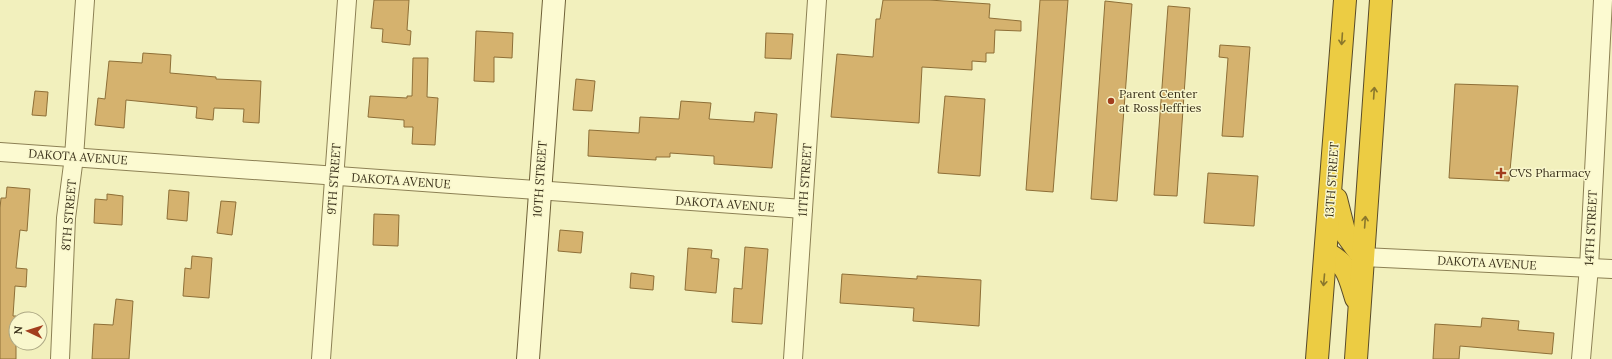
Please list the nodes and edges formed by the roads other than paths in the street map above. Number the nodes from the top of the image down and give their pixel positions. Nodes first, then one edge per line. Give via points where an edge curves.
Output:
1 (85, 0) edge
2 (347, 0) edge
3 (554, 0) edge
4 (817, 0) edge
5 (1345, 0) edge
6 (1381, 0) edge
7 (1603, 0) edge
8 (0, 152) edge
9 (74, 157) junction
10 (335, 176) junction
11 (1332, 185) junction
12 (539, 191) junction
13 (803, 209) junction
14 (1326, 254) junction
15 (1362, 257) junction
16 (1588, 268) junction
17 (1612, 269) edge
18 (1360, 310) junction
19 (60, 359) edge
20 (322, 359) edge
21 (528, 359) edge
22 (792, 359) edge
23 (1318, 359) edge
24 (1356, 359) edge
25 (1581, 359) edge

1 - 9 street, 8TH STREET
2 - 10 street, 9TH STREET
3 - 12 street, 10TH STREET
4 - 13 street, 11TH STREET
5 -> 11 highway, 13TH STREET
15 -> 6 highway
7 - 16 street, 14TH STREET
8 - 9 street, DAKOTA AVENUE
9 - 10 street, DAKOTA AVENUE
9 - 19 street, 8TH STREET via 66,218
10 - 12 street, DAKOTA AVENUE
10 - 20 street, 9TH STREET
11 - 14 highway, 13TH STREET
11 - 15 highway via 1344,230
12 - 13 street, DAKOTA AVENUE
12 - 21 street, 10TH STREET
13 - 22 street, 11TH STREET
14 - 18 highway via 1339,260 1346,268
14 -> 23 highway, 13TH STREET
15 - 16 street, DAKOTA AVENUE
15 - 18 highway
16 - 17 street, DAKOTA AVENUE
16 - 25 street, 14TH STREET
18 - 24 highway

